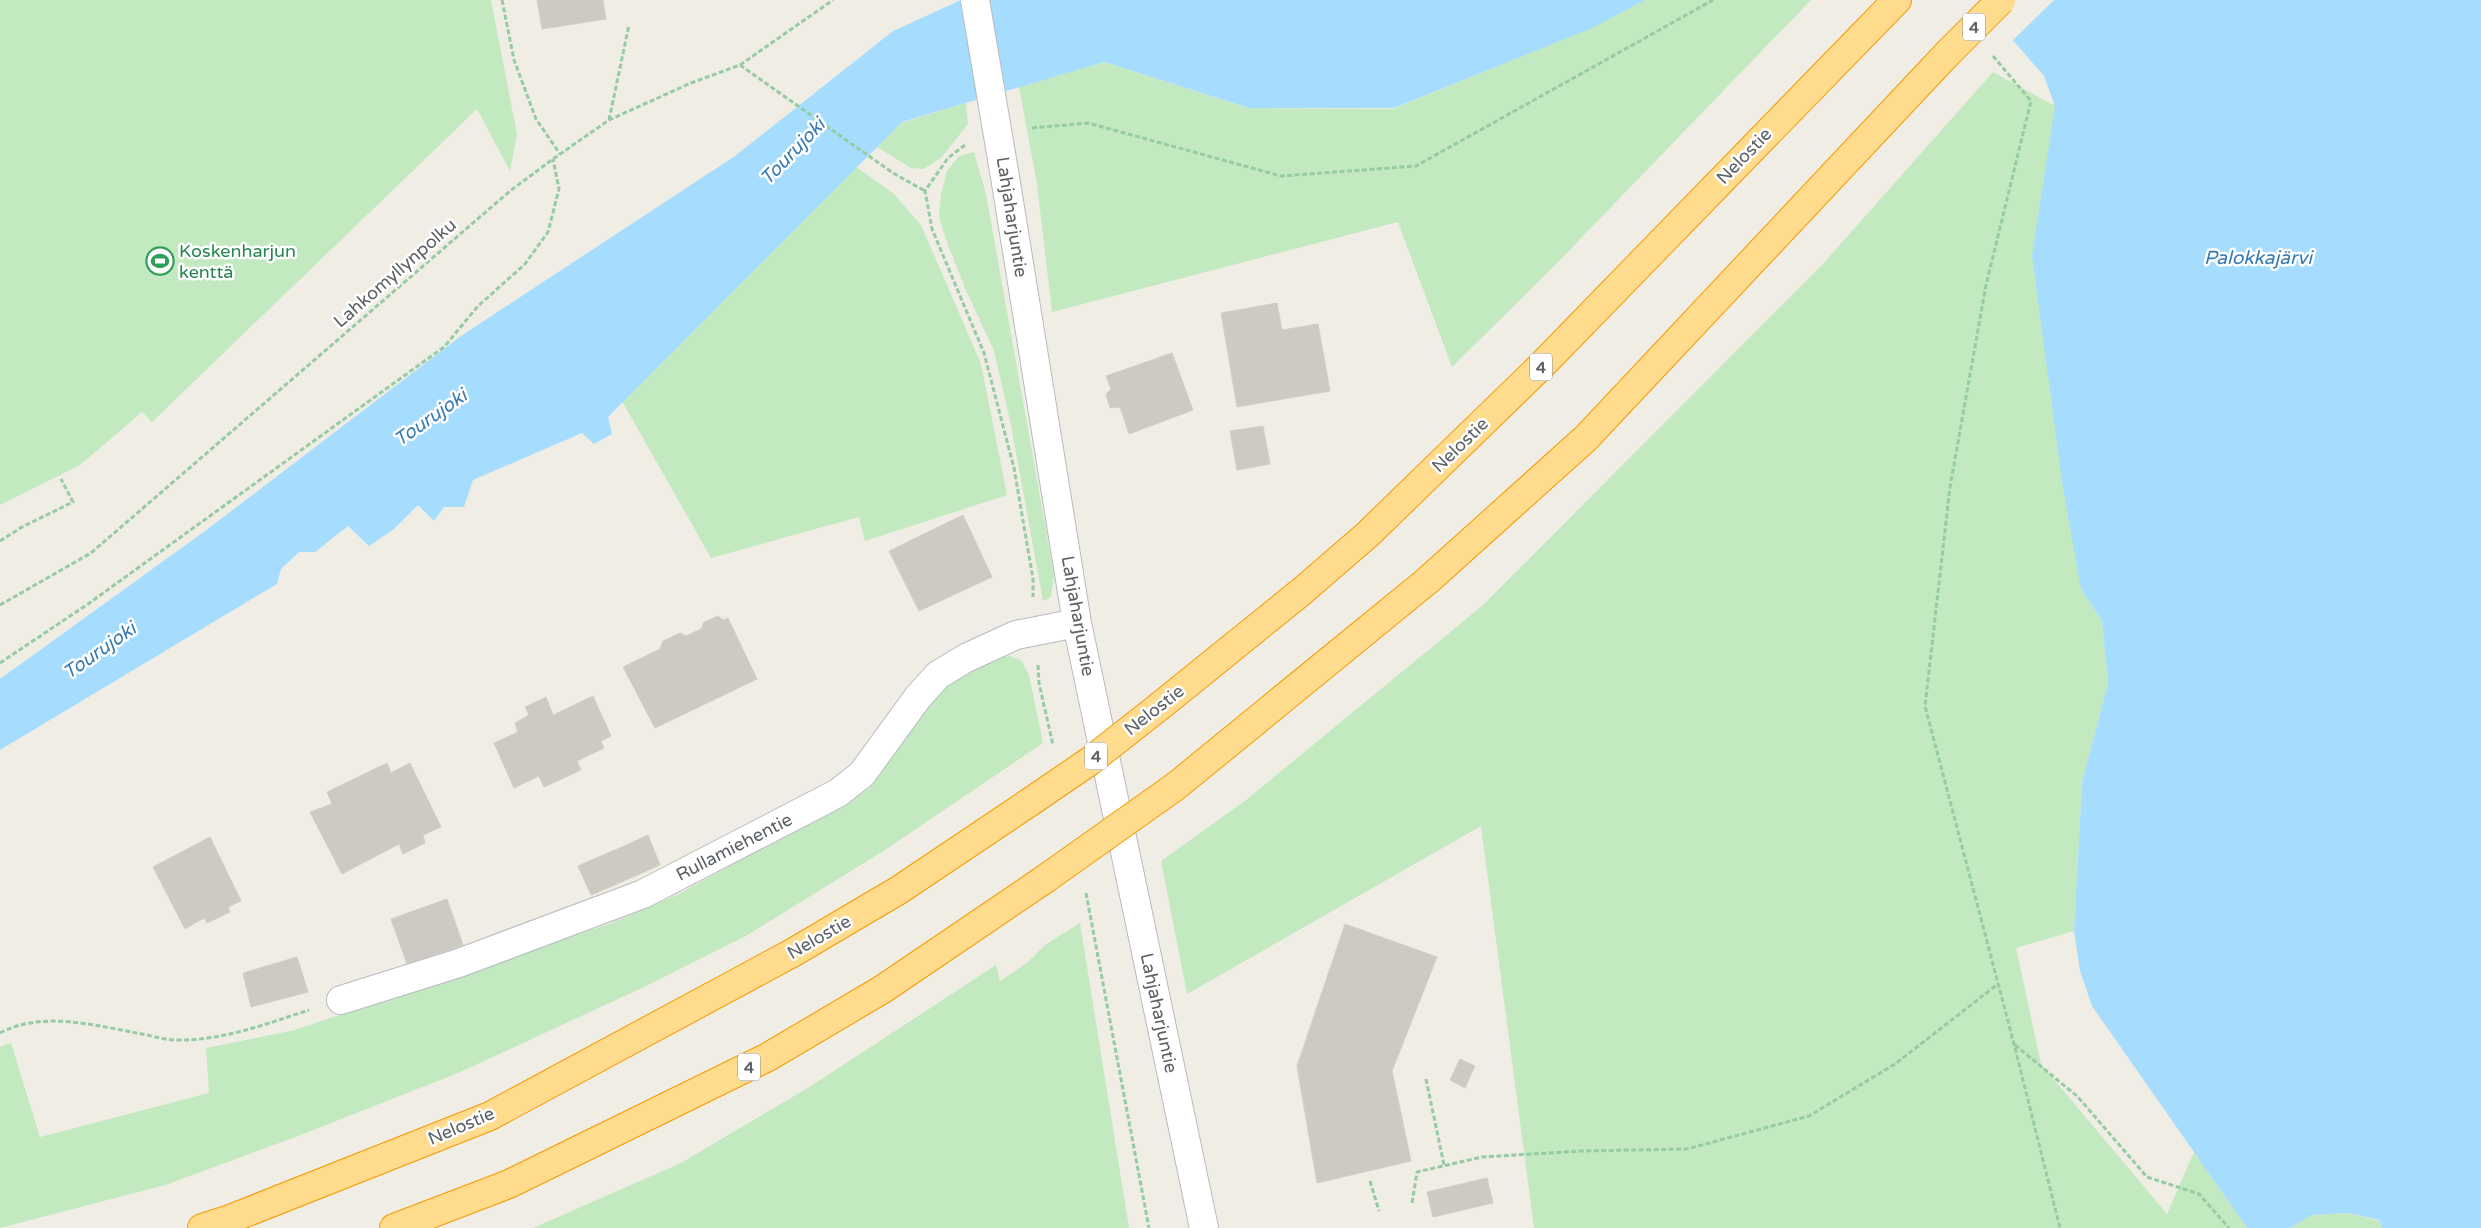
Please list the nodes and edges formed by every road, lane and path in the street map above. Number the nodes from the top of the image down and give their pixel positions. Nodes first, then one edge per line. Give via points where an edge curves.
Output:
1 (502, 0) edge
2 (833, 0) edge
3 (975, 0) edge
4 (1713, 0) edge
5 (1897, 0) edge
6 (2002, 0) edge
7 (629, 26) dead end
8 (1988, 51) dead end
9 (740, 65) junction
10 (609, 120) junction
11 (1031, 128) dead end
12 (969, 142) dead end
13 (560, 154) junction
14 (553, 159) junction
15 (925, 190) junction
16 (62, 479) dead end
17 (0, 535) edge
18 (1, 540) edge
19 (0, 605) edge
20 (1077, 623) junction
21 (1035, 632) junction
22 (0, 663) edge
23 (1054, 749) dead end
24 (1085, 891) dead end
25 (1998, 984) junction
26 (340, 1000) joint
27 (0, 1033) edge
28 (2014, 1044) junction
29 (1426, 1079) dead end
30 (1444, 1165) junction
31 (1370, 1181) dead end
32 (1412, 1203) dead end
33 (1379, 1211) dead end
34 (202, 1228) edge
35 (394, 1228) edge
36 (1149, 1228) edge
37 (1204, 1228) edge
38 (2060, 1228) edge
39 (2229, 1228) edge

1 - 13 path via 514,60 536,119
2 - 9 path, Lahkomyllynpolku
3 - 20 street, Lahjaharjuntie, bridge
4 - 11 path via 1416,166 1281,176 1088,123
5 - 34 highway, Nelostie / 4, bridge via 1541,366 1367,535 1090,761 899,890 794,952 490,1116
6 - 35 highway, 4, bridge via 1947,54 1586,438 1427,580 1176,786 883,988 768,1058 509,1184
7 - 10 path
8 - 25 path via 2031,101 1986,284 1954,468 1924,706
9 - 10 path, Lahkomyllynpolku
9 - 15 path via 893,173
10 - 13 path, Lahkomyllynpolku
12 - 15 path via 948,158
13 - 14 path, Lahkomyllynpolku
14 - 19 path, Lahkomyllynpolku via 503,198 91,553
14 - 22 path via 559,189 548,232 525,264 478,306 444,347 96,598
15 - 21 path via 932,229 984,353 1014,468 1033,579
16 - 18 path via 74,502
17 - 18 path
20 - 21 street, Rullamiehentie
20 - 37 street, Lahjaharjuntie
21 - 23 path via 1039,683
21 - 26 street, Rullamiehentie via 1016,635 938,675 862,774 838,792 643,894 459,963
24 - 36 path
25 - 28 path
25 - 30 path via 1895,1064 1809,1116 1687,1149 1482,1157
26 - 27 path via 228,1035 175,1040 51,1021 12,1027
28 - 38 path
28 - 39 path via 2077,1096 2147,1177 2199,1194
29 - 30 path
30 - 32 path via 1417,1172
31 - 33 path

